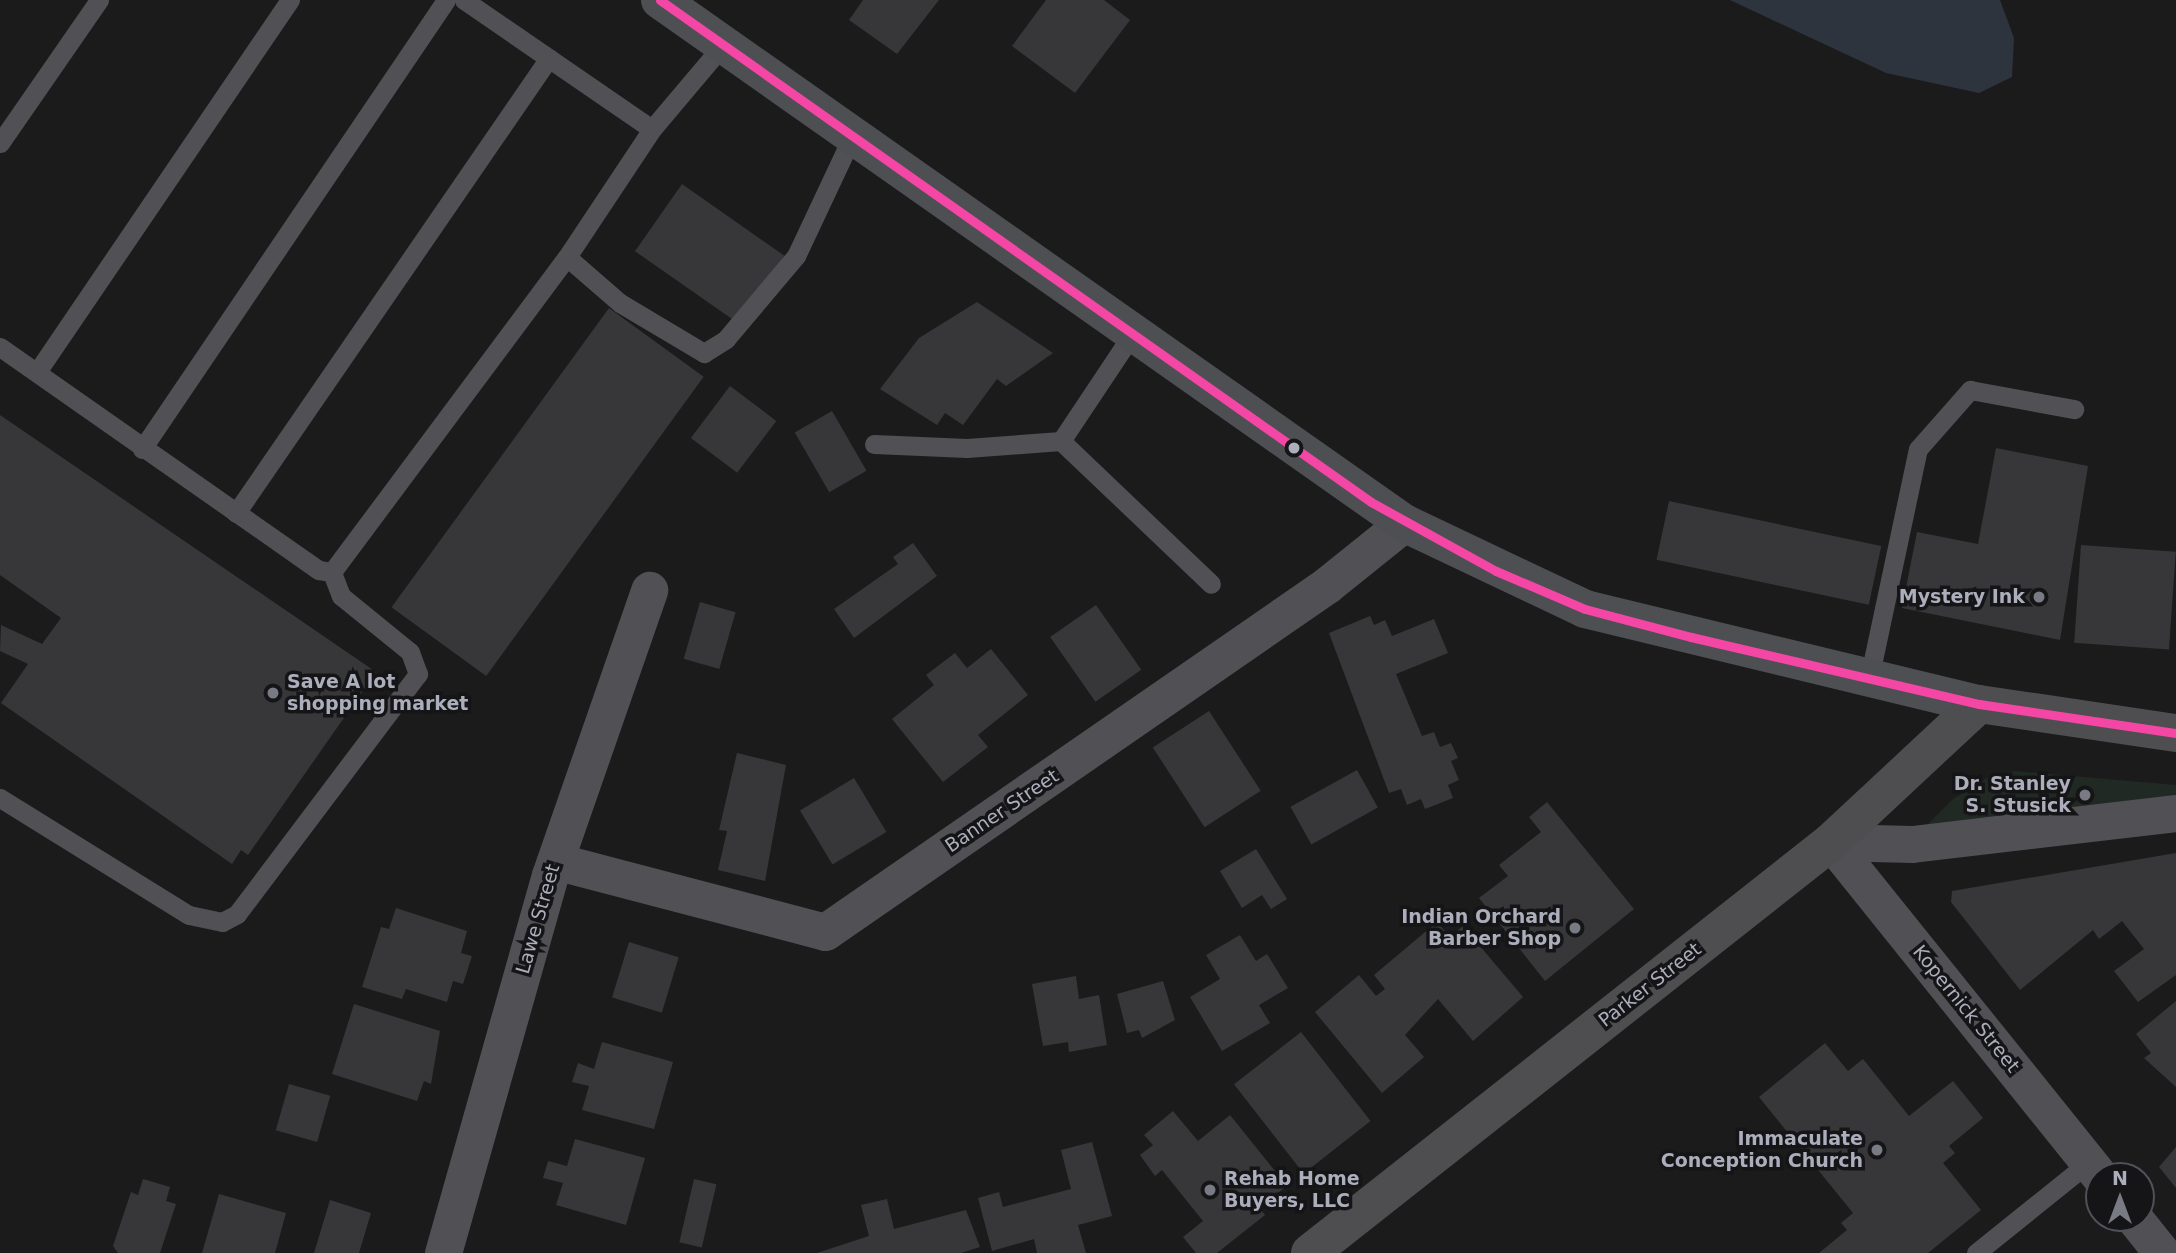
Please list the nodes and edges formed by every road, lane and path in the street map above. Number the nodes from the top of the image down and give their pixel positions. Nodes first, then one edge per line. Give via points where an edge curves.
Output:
1 (99, 0) edge
2 (290, 0) edge
3 (446, 0) edge
4 (464, 0) edge
5 (660, 0) edge
6 (723, 45) junction
7 (549, 58) junction
8 (652, 129) junction
9 (852, 137) junction
10 (0, 143) edge
11 (567, 257) junction
12 (1133, 333) junction
13 (0, 347) edge
14 (37, 372) junction
15 (2074, 409) dead end
16 (1061, 441) junction
17 (874, 444) dead end
18 (142, 449) junction
19 (236, 513) junction
20 (1404, 523) junction
21 (331, 572) junction
22 (1210, 584) dead end
23 (649, 590) dead end
24 (1869, 679) junction
25 (1979, 704) junction
26 (2176, 733) edge
27 (0, 798) edge
28 (2176, 813) edge
29 (1831, 842) junction
30 (555, 861) junction
31 (2089, 1162) edge
32 (2085, 1176) edge
33 (2145, 1232) edge
34 (443, 1253) edge
35 (1310, 1253) edge
36 (1976, 1253) edge
37 (2162, 1253) edge

1 - 10 lane
2 - 14 lane
3 - 18 lane
4 - 7 lane
5 - 6 main road
6 - 8 lane
6 - 9 main road
7 - 8 lane
7 - 19 lane
8 - 11 lane
9 - 11 lane via 796,256 726,339 704,353 620,303
9 - 12 main road
11 - 21 lane
12 - 16 lane
12 - 20 main road
13 - 14 lane
14 - 18 lane
15 - 24 lane via 1970,390 1918,449
16 - 17 lane via 967,448
16 - 22 lane
18 - 19 lane
19 - 21 lane
20 - 24 main road via 1585,609
20 - 30 street, Banner Street via 1327,585 825,932
21 - 27 lane via 341,596 410,652 418,674 237,914 222,922 189,915
23 - 30 street, Lawe Street
24 - 25 main road
25 - 26 main road
25 - 29 main road, Parker Street
28 - 29 street via 1912,844
29 - 31 street, Kopernick Street
29 - 35 main road, Parker Street
30 - 34 street, Lawe Street
32 - 36 lane
33 - 37 street

